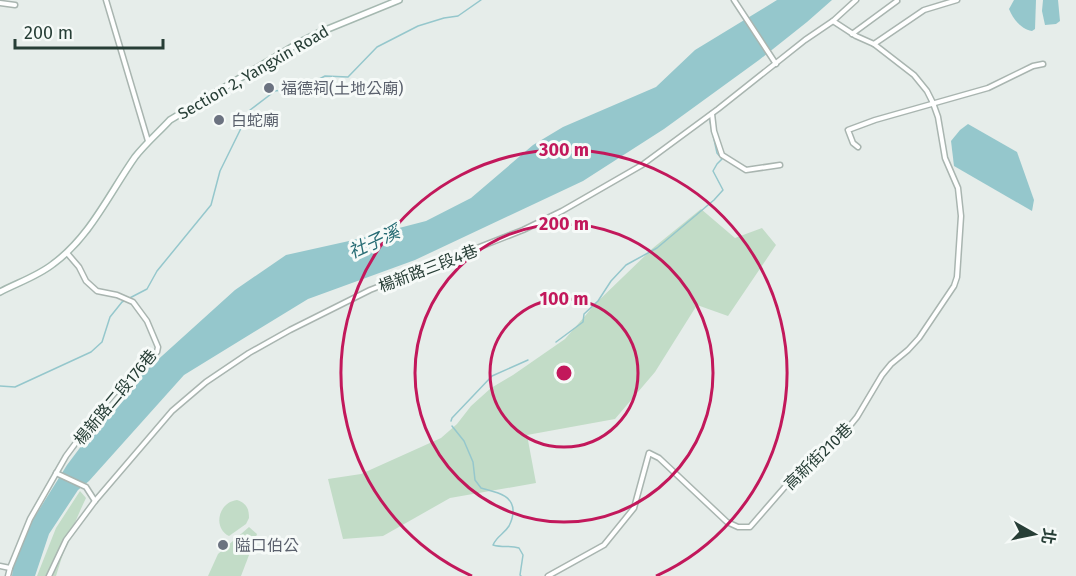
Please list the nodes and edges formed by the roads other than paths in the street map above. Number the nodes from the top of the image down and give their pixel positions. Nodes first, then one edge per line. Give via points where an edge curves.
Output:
1 (106, 0) edge
2 (399, 0) edge
3 (734, 0) edge
4 (856, 0) edge
5 (957, 0) edge
6 (897, 1) edge
7 (0, 3) edge
8 (15, 5) dead end
9 (833, 21) junction
10 (852, 34) junction
11 (874, 44) junction
12 (776, 64) junction
13 (1043, 64) dead end
14 (933, 103) junction
15 (712, 113) junction
16 (148, 141) junction
17 (858, 147) dead end
18 (780, 165) dead end
19 (67, 253) junction
20 (0, 292) edge
21 (57, 473) junction
22 (95, 501) junction
23 (0, 566) edge
24 (10, 568) junction
25 (8, 576) edge
26 (49, 576) edge
27 (548, 576) edge

1 - 16 street
2 - 16 main road, Section 2, Yangxin Road via 297,44 170,120
3 - 12 street
4 - 9 street, 楊新路三段4巷
5 - 11 street via 924,10
6 - 10 street
7 - 8 street
9 - 10 street, 高新街210巷
9 - 12 street, 楊新路三段4巷
10 - 11 street, 高新街210巷
11 - 14 street, 高新街210巷 via 914,75
12 - 15 street, 楊新路三段4巷
13 - 14 street via 988,88
14 - 17 street via 848,130
14 - 27 street, 高新街210巷 via 945,158 958,188 962,216 956,282 919,339 882,375 857,417 790,481 750,527 726,522 649,453 634,508 604,545
15 - 18 street via 722,155 746,170
15 - 22 street, 楊新路三段4巷 via 642,165 562,211 489,245 370,290 249,353 172,411
16 - 19 main road, Section 2, Yangxin Road
19 - 20 main road, Section 2, Yangxin Road
19 - 21 street, 楊新路二段176巷 via 97,291 133,302 147,321 158,347 104,405
21 - 22 street via 86,488
21 - 24 street via 30,519
22 - 26 street, 楊新路三段4巷 via 66,540
23 - 24 street
24 - 25 street

